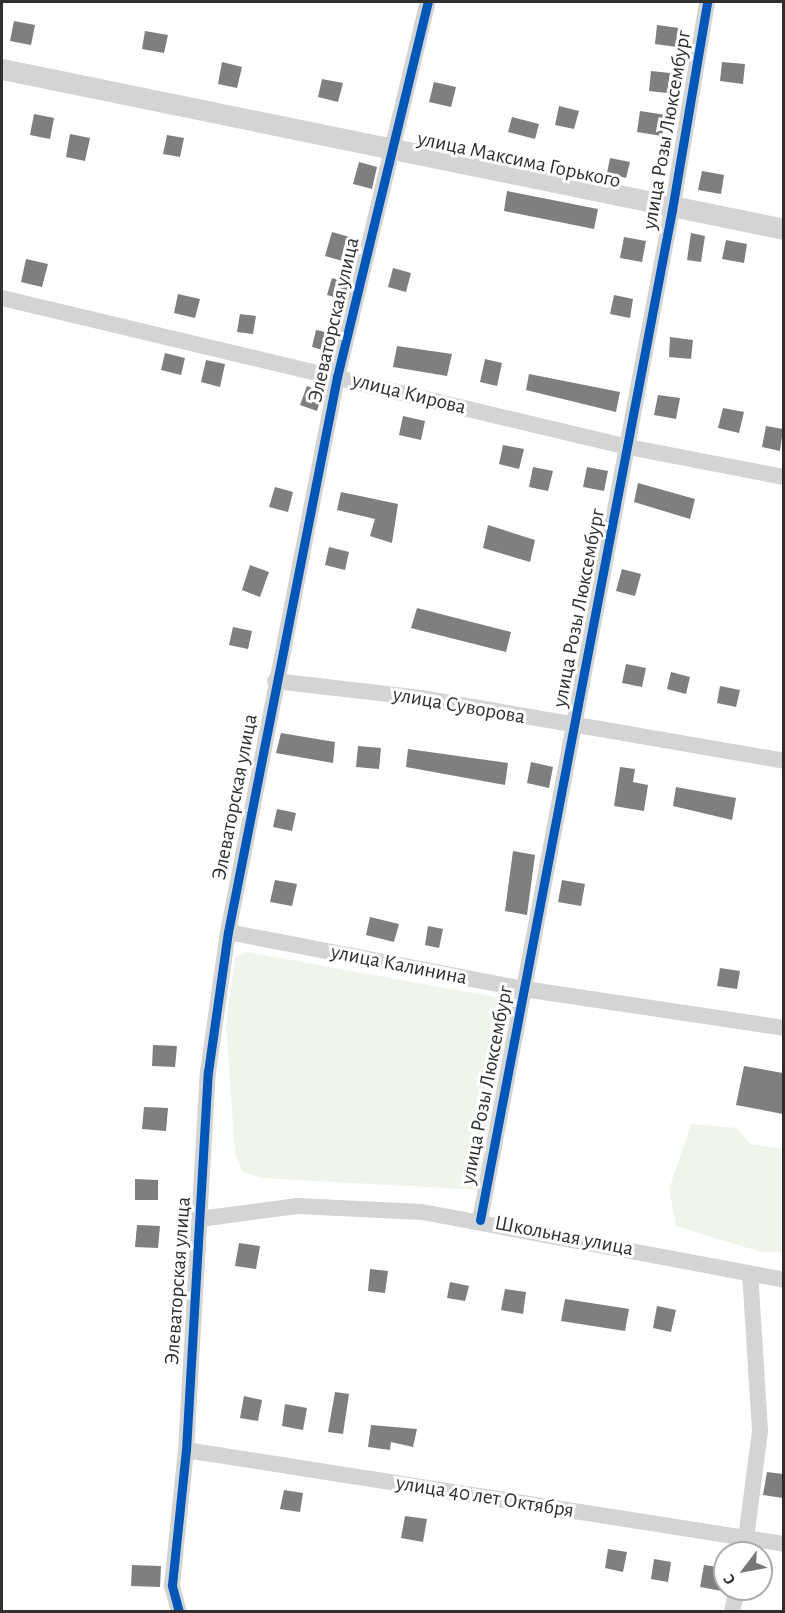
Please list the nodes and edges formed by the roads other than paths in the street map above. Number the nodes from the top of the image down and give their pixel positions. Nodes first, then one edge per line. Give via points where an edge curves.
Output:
1 (428, 2) edge
2 (707, 2) edge
3 (2, 69) edge
4 (393, 152) junction
5 (672, 210) junction
6 (783, 229) edge
7 (2, 298) edge
8 (337, 377) junction
9 (628, 447) junction
10 (783, 477) edge
11 (275, 681) junction
12 (574, 727) junction
13 (783, 761) edge
14 (228, 932) junction
15 (524, 989) junction
16 (783, 1028) edge
17 (200, 1219) junction
18 (480, 1220) junction
19 (750, 1273) junction
20 (783, 1280) edge
21 (186, 1450) junction
22 (721, 1541) edge
23 (746, 1541) edge
24 (178, 1611) edge

1 - 4 street, Элеваторская улица
2 - 5 street, улица Розы Люксембург
3 - 4 street, улица Максима Горького
4 - 5 street, улица Максима Горького
4 - 8 street, Элеваторская улица
5 - 6 street, улица Максима Горького
5 - 9 street, улица Розы Люксембург
7 - 8 street, улица Кирова
8 - 9 street, улица Кирова
8 - 11 street, Элеваторская улица
9 - 10 street, улица Кирова
9 - 12 street, улица Розы Люксембург
11 - 12 street, улица Суворова via 421,698
11 - 14 street, Элеваторская улица
12 - 13 street, улица Суворова
12 - 15 street, улица Розы Люксембург
14 - 15 street, улица Калинина
14 - 17 street, Элеваторская улица via 208,1072
15 - 16 street, улица Калинина
15 - 18 street, улица Розы Люксембург
17 - 18 street, Школьная улица via 297,1206
17 - 21 street, Элеваторская улица
18 - 19 street, Школьная улица
19 - 20 street, Школьная улица
19 - 23 street via 760,1431
21 - 22 street, улица 40 лет Октября
21 - 24 street, Элеваторская улица via 172,1585

